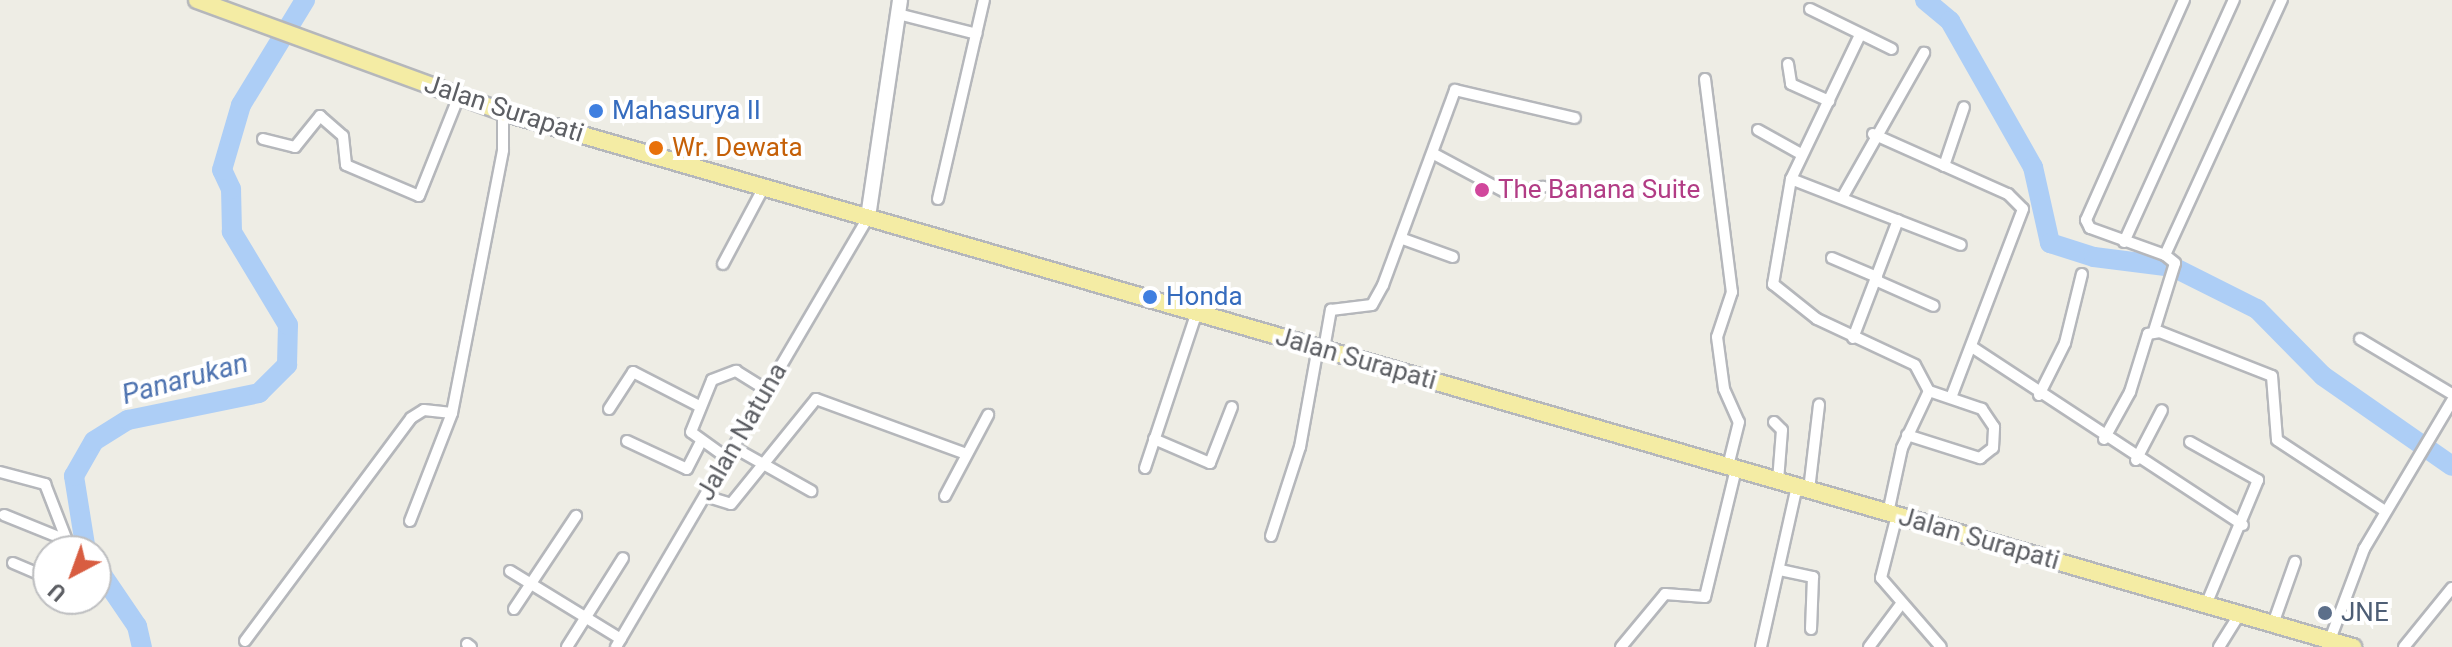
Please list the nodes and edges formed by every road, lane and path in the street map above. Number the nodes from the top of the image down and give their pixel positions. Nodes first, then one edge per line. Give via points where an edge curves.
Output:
1 (197, 0) edge
2 (984, 0) edge
3 (2184, 0) edge
4 (2234, 0) edge
5 (2282, 0) edge
6 (899, 7) edge
7 (1810, 9) dead end
8 (977, 34) junction
9 (1860, 35) junction
10 (1892, 49) dead end
11 (1924, 53) dead end
12 (1788, 64) dead end
13 (1705, 79) dead end
14 (459, 96) junction
15 (1829, 101) junction
16 (1964, 107) dead end
17 (503, 112) junction
18 (1575, 118) dead end
19 (1758, 130) dead end
20 (1873, 134) junction
21 (263, 139) dead end
22 (1434, 154) junction
23 (1801, 154) junction
24 (1944, 166) junction
25 (1791, 179) junction
26 (764, 187) junction
27 (1543, 187) dead end
28 (1842, 198) junction
29 (938, 199) dead end
30 (868, 217) junction
31 (1898, 220) junction
32 (1403, 239) junction
33 (2124, 242) junction
34 (1961, 245) dead end
35 (2165, 255) junction
36 (1453, 257) dead end
37 (1832, 258) dead end
38 (723, 264) dead end
39 (2082, 274) dead end
40 (1876, 278) junction
41 (1934, 306) dead end
42 (1197, 312) junction
43 (2154, 331) junction
44 (1853, 338) junction
45 (2360, 339) dead end
46 (1972, 347) junction
47 (1321, 348) junction
48 (767, 390) junction
49 (1929, 391) junction
50 (2452, 394) edge
51 (2039, 395) junction
52 (1951, 398) junction
53 (2452, 401) edge
54 (1819, 405) dead end
55 (701, 407) junction
56 (1232, 407) dead end
57 (609, 409) dead end
58 (2162, 410) dead end
59 (452, 413) junction
60 (988, 415) dead end
61 (1774, 422) dead end
62 (1907, 435) junction
63 (1154, 439) junction
64 (2104, 439) junction
65 (627, 441) dead end
66 (2190, 442) dead end
67 (700, 443) junction
68 (733, 447) junction
69 (966, 454) junction
70 (727, 458) junction
71 (2136, 460) junction
72 (763, 465) junction
73 (1732, 467) junction
74 (1145, 468) dead end
75 (0, 472) edge
76 (1778, 481) junction
77 (1803, 488) junction
78 (811, 491) dead end
79 (705, 496) junction
80 (945, 496) dead end
81 (2385, 511) junction
82 (1892, 514) junction
83 (4, 515) dead end
84 (576, 516) dead end
85 (410, 521) dead end
86 (2243, 525) junction
87 (45, 535) edge
88 (64, 535) edge
89 (1271, 536) dead end
90 (623, 558) dead end
91 (2295, 562) dead end
92 (13, 563) dead end
93 (1780, 570) junction
94 (32, 571) edge
95 (510, 571) dead end
96 (533, 584) junction
97 (2452, 588) edge
98 (1901, 604) junction
99 (2206, 605) junction
100 (514, 609) dead end
101 (2240, 614) junction
102 (587, 615) junction
103 (2273, 624) junction
104 (1811, 629) dead end
105 (245, 641) dead end
106 (619, 643) edge
107 (2328, 644) edge
108 (567, 647) edge
109 (1621, 647) edge
110 (1761, 647) edge
111 (1869, 647) edge
112 (1941, 647) edge
113 (2219, 647) edge
114 (2353, 647) edge
115 (2404, 647) edge

1 - 14 highway, Jalan Surapati
2 - 8 street
3 - 33 street via 2086,220
4 - 33 street
5 - 35 street
6 - 8 street
6 - 30 main road
7 - 9 street
8 - 29 street
9 - 10 street
9 - 15 street
11 - 20 street
12 - 15 street via 1791,84
13 - 73 street via 1732,292 1717,337 1724,389 1739,422
14 - 17 highway, Jalan Surapati
14 - 21 street via 419,196 346,165 343,136 320,116 295,147
15 - 23 street
16 - 24 street
17 - 26 highway, Jalan Surapati
17 - 59 street via 503,150
18 - 22 street via 1461,88 1450,96
19 - 23 street
20 - 24 street
20 - 28 street
22 - 27 street via 1509,194
22 - 32 street
23 - 25 street
24 - 46 street via 2008,194 2023,209
25 - 28 street
25 - 44 street via 1774,286
26 - 30 highway, Jalan Surapati
26 - 38 street
28 - 31 street
30 - 42 highway, Jalan Surapati
30 - 48 street, Jalan Natuna
31 - 34 street
31 - 40 street
32 - 36 street
32 - 47 street via 1372,305 1331,310
33 - 35 street
35 - 43 street via 2175,263
37 - 40 street
39 - 51 street via 2065,343
40 - 41 street
40 - 44 street
42 - 47 highway, Jalan Surapati
42 - 63 street
43 - 64 street
43 - 81 street via 2272,376 2277,440
44 - 49 street via 1915,365
45 - 50 street
46 - 51 street
46 - 52 street
47 - 73 highway, Jalan Surapati
47 - 89 street via 1300,447
48 - 55 street via 728,371 712,380
48 - 68 street, Jalan Natuna
49 - 52 street
49 - 62 street
51 - 64 street
52 - 62 street via 1991,420 1987,457
53 - 81 street
54 - 77 street
55 - 57 street via 633,372
55 - 67 street via 691,427
56 - 63 street via 1210,463
58 - 71 street
59 - 85 street
59 - 105 street via 424,410 411,418
60 - 69 street
61 - 76 street via 1782,430
62 - 82 street
63 - 74 street
64 - 71 street
65 - 67 street via 687,469
66 - 86 street via 2257,477
67 - 70 street
68 - 70 street, Jalan Natuna
68 - 72 street
69 - 72 street via 820,398
69 - 80 street
70 - 79 street, Jalan Natuna
71 - 86 street
72 - 78 street
72 - 79 street via 731,504
73 - 76 highway, Jalan Surapati
73 - 109 street via 1705,597 1665,594
75 - 88 street via 45,484
76 - 77 highway, Jalan Surapati
77 - 82 highway, Jalan Surapati
77 - 93 street
79 - 106 street, Jalan Natuna
81 - 107 street
82 - 98 street via 1881,569
82 - 99 highway, Jalan Surapati
83 - 87 street
84 - 96 street
86 - 99 street
90 - 102 street
91 - 103 street
92 - 94 street
93 - 104 street via 1813,577
93 - 110 street
95 - 96 street
96 - 100 street
96 - 102 street
97 - 115 street
98 - 111 street
98 - 112 street
99 - 101 highway, Jalan Surapati
101 - 103 highway, Jalan Surapati
101 - 113 street
102 - 106 street
102 - 108 street
103 - 107 highway, Jalan Surapati
107 - 114 highway, Jalan Surapati

